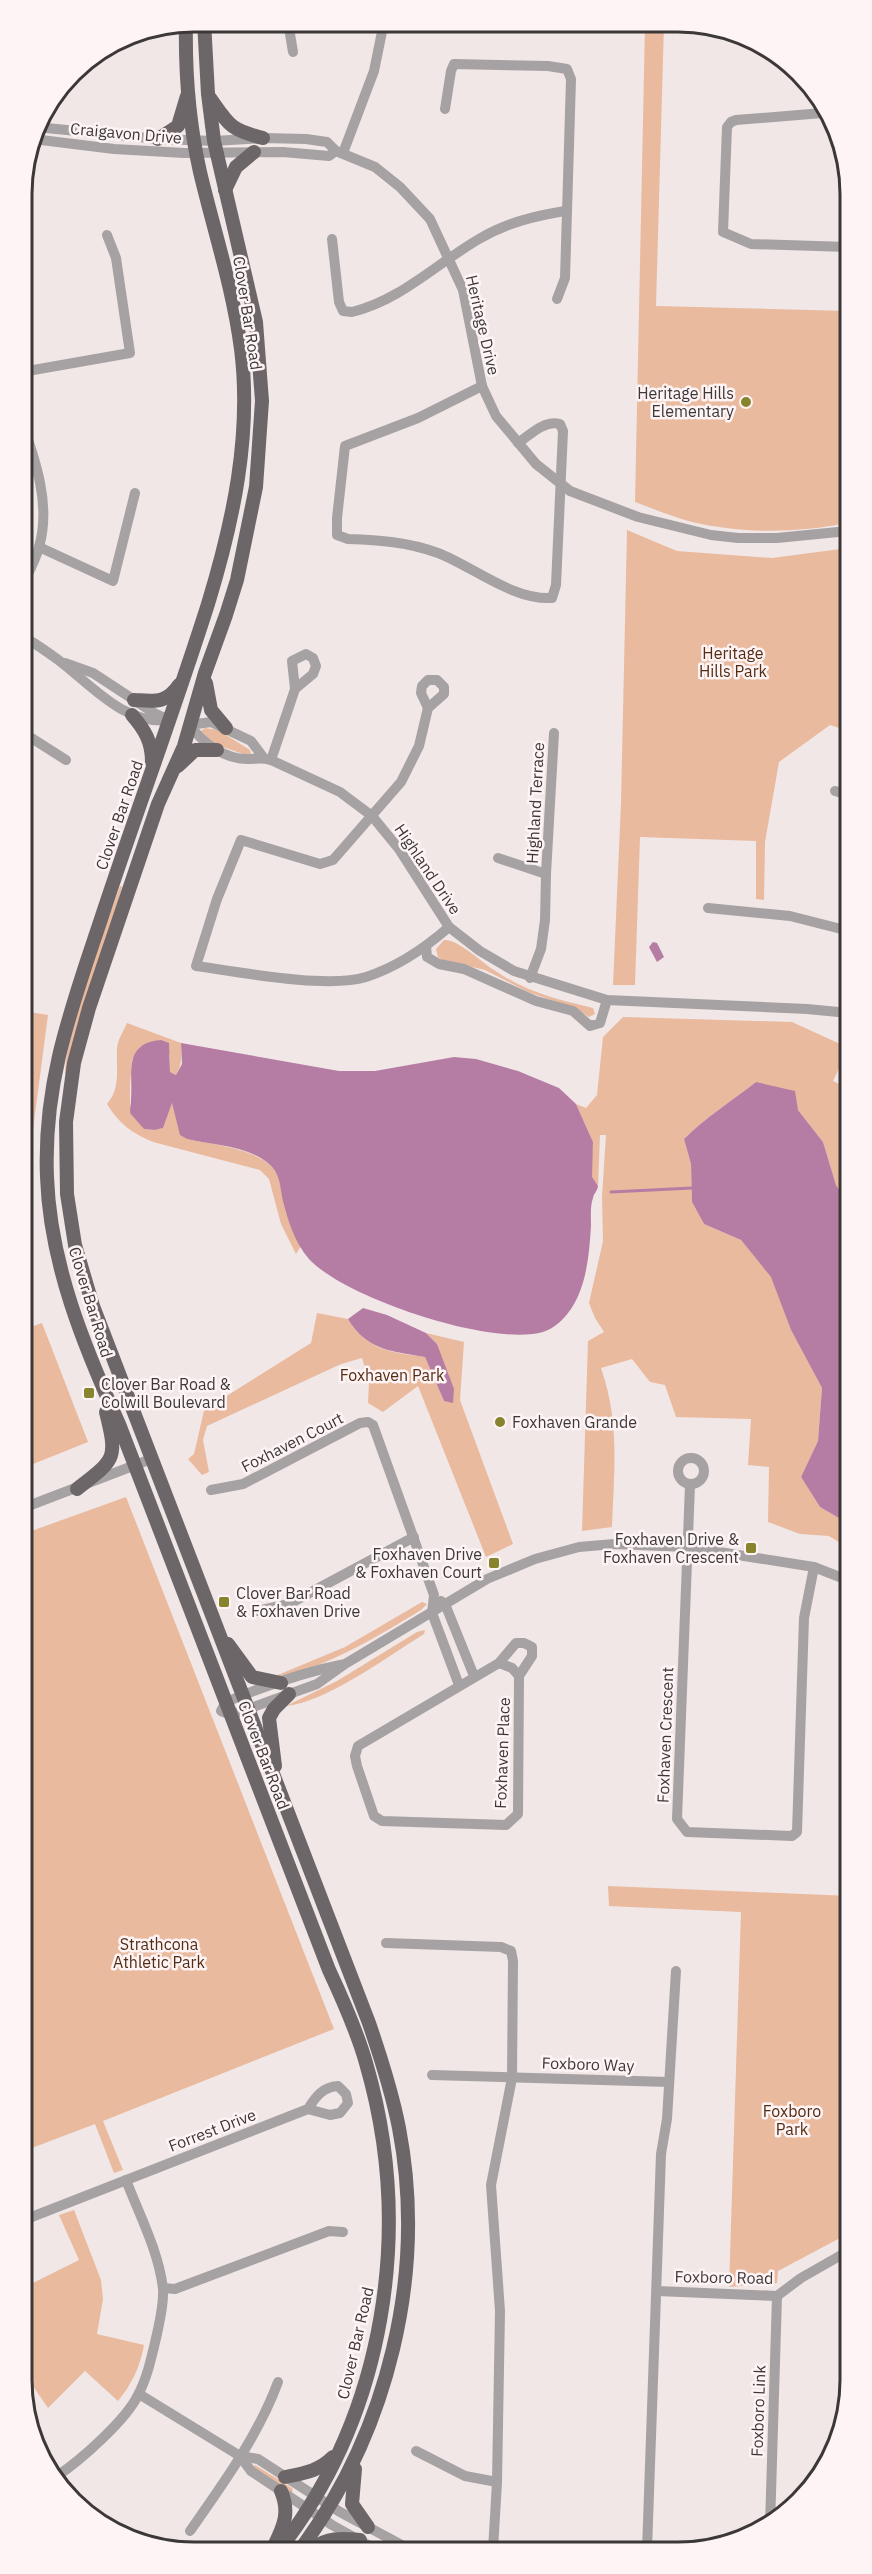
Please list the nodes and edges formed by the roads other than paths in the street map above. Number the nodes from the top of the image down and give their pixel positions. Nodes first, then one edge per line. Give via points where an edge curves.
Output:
1 (186, 32) edge
2 (205, 32) edge
3 (290, 32) edge
4 (382, 32) edge
5 (293, 52) dead end
6 (188, 91) junction
7 (208, 94) junction
8 (445, 109) dead end
9 (819, 113) edge
10 (45, 128) edge
11 (263, 138) junction
12 (158, 139) junction
13 (40, 140) edge
14 (196, 147) junction
15 (215, 147) junction
16 (255, 152) junction
17 (339, 152) junction
18 (225, 190) junction
19 (565, 211) junction
20 (107, 235) dead end
21 (332, 239) dead end
22 (840, 247) edge
23 (450, 259) junction
24 (557, 299) dead end
25 (32, 370) edge
26 (482, 386) junction
27 (518, 443) junction
28 (32, 454) edge
29 (560, 483) junction
30 (135, 493) dead end
31 (840, 532) edge
32 (39, 547) junction
33 (32, 563) edge
34 (32, 641) edge
35 (186, 672) junction
36 (205, 673) junction
37 (295, 689) dead end
38 (133, 708) junction
39 (428, 708) dead end
40 (169, 720) junction
41 (187, 720) junction
42 (226, 728) junction
43 (177, 733) junction
44 (554, 733) dead end
45 (32, 738) edge
46 (217, 750) junction
47 (267, 759) junction
48 (66, 760) dead end
49 (152, 773) junction
50 (169, 777) junction
51 (835, 791) dead end
52 (840, 792) edge
53 (372, 816) junction
54 (498, 858) dead end
55 (546, 874) junction
56 (708, 908) dead end
57 (449, 927) junction
58 (840, 929) edge
59 (426, 946) junction
60 (530, 978) junction
61 (607, 1000) junction
62 (840, 1012) edge
63 (95, 1370) junction
64 (151, 1459) junction
65 (134, 1466) junction
66 (690, 1485) dead end
67 (76, 1489) junction
68 (212, 1491) dead end
69 (32, 1505) edge
70 (414, 1537) junction
71 (687, 1547) junction
72 (814, 1567) junction
73 (840, 1577) edge
74 (434, 1595) junction
75 (445, 1604) junction
76 (257, 1611) dead end
77 (432, 1612) junction
78 (218, 1631) junction
79 (499, 1662) junction
80 (474, 1676) junction
81 (519, 1676) junction
82 (459, 1685) junction
83 (285, 1688) junction
84 (243, 1695) junction
85 (228, 1709) junction
86 (248, 1710) junction
87 (278, 1786) junction
88 (386, 1943) dead end
89 (676, 1971) dead end
90 (432, 2075) dead end
91 (512, 2078) junction
92 (669, 2082) junction
93 (308, 2109) dead end
94 (126, 2180) junction
95 (32, 2216) edge
96 (343, 2232) dead end
97 (840, 2256) edge
98 (163, 2288) junction
99 (657, 2291) junction
100 (777, 2296) junction
101 (278, 2382) dead end
102 (139, 2394) junction
103 (341, 2449) junction
104 (416, 2451) dead end
105 (240, 2456) junction
106 (356, 2458) junction
107 (61, 2473) edge
108 (285, 2477) junction
109 (497, 2482) junction
110 (281, 2491) junction
111 (316, 2496) junction
112 (331, 2506) junction
113 (308, 2509) junction
114 (770, 2514) edge
115 (322, 2518) junction
116 (368, 2527) junction
117 (190, 2531) dead end
118 (360, 2540) junction
119 (275, 2542) edge
120 (285, 2542) edge
121 (306, 2542) edge
122 (325, 2542) edge
123 (363, 2542) edge
124 (396, 2542) edge
125 (493, 2542) edge
126 (647, 2542) edge

1 - 6 main road, Clover Bar Road
2 - 7 main road, Clover Bar Road
3 - 5 street
4 - 17 street via 374,71
6 - 12 main road via 178,126
6 - 14 main road, Clover Bar Road
7 - 11 main road via 231,126
7 - 15 main road, Clover Bar Road
8 - 19 street via 454,64 567,69 571,78
9 - 22 street via 730,122 723,232 751,243
10 - 12 street, Craigavon Drive
11 - 15 street, Heritage Drive
11 - 17 street, Heritage Drive via 327,142
12 - 14 street, Craigavon Drive
13 - 14 street, Craigavon Drive via 114,149
14 - 15 street, Craigavon Drive
14 - 35 main road, Clover Bar Road via 226,268 241,350 244,400 238,480 226,546
15 - 16 street
15 - 18 main road, Clover Bar Road
16 - 17 street via 329,156
16 - 18 main road via 236,167
17 - 23 street, Heritage Drive via 375,167 400,187 430,219
18 - 36 main road, Clover Bar Road via 256,322 261,430 256,487 239,570
19 - 23 street via 508,224
19 - 24 street via 565,278
20 - 25 street via 116,258 130,353
21 - 23 street via 343,311 363,309 405,290
23 - 26 street, Heritage Drive via 463,290
26 - 27 street, Heritage Drive via 496,416
26 - 29 street via 418,418 345,446 337,535 412,544 513,590 532,597 552,598 556,585
27 - 29 street, Heritage Drive
27 - 29 street via 543,425 560,424
28 - 32 street via 40,478 44,516
29 - 31 street, Heritage Drive via 638,517 711,535 777,538
30 - 32 street via 113,581
32 - 33 street
34 - 38 street via 87,686
35 - 38 main road via 169,697
35 - 40 main road, Clover Bar Road
35 - 41 main road
36 - 41 main road, Clover Bar Road
36 - 42 main road via 211,710
37 - 47 street
38 - 40 street via 151,721
38 - 49 main road via 152,749
39 - 53 street via 419,746 406,773
40 - 41 main road
40 - 43 main road
40 - 49 main road, Clover Bar Road
41 - 42 street, Highland Drive
41 - 43 main road
41 - 46 street via 204,742
41 - 50 main road, Clover Bar Road via 184,746
42 - 47 street, Highland Drive via 251,741
43 - 49 main road
43 - 50 main road via 179,740
44 - 55 street, Highland Terrace
45 - 48 street
46 - 47 street, Highland Drive via 244,759
46 - 50 main road via 195,750
47 - 53 street, Highland Drive via 340,792
49 - 63 main road, Clover Bar Road via 69,1014 57,1058 48,1121 47,1179 53,1230 67,1289
50 - 64 main road, Clover Bar Road via 79,1042 69,1089 65,1143 69,1221 81,1272
51 - 52 street
53 - 57 street, Highland Drive via 399,849
53 - 59 street via 333,860 320,864 241,840 196,966 329,981 365,978
54 - 55 street, Highland Terrace
55 - 60 street, Highland Terrace via 541,949
56 - 58 street via 790,916
57 - 59 street
57 - 60 street, Highland Drive via 480,951
59 - 61 street via 427,957 439,964 464,969 536,1001 573,1011 590,1026 600,1023
60 - 61 street, Highland Drive
61 - 62 street, Highland Drive
63 - 65 main road, Clover Bar Road
63 - 67 main road via 114,1444 113,1455
64 - 65 street
64 - 78 main road, Clover Bar Road
65 - 67 street
65 - 85 main road, Clover Bar Road
66 - 71 street
67 - 69 street
68 - 70 street, Foxhaven Court via 243,1484 368,1422 376,1430
70 - 74 street, Foxhaven Court
70 - 76 street via 289,1604
71 - 72 street
71 - 72 street, Foxhaven Crescent via 677,1819 687,1832 792,1836 797,1832 804,1618
71 - 75 street via 614,1544 556,1552 487,1579
72 - 73 street
74 - 75 street
74 - 77 street
75 - 77 street
75 - 80 street
77 - 82 street
77 - 83 street via 345,1664 312,1671
78 - 83 main road via 252,1677
78 - 84 main road, Clover Bar Road
79 - 80 street, Foxhaven Place
79 - 81 street, Foxhaven Place
79 - 81 street, Foxhaven Place via 516,1643 532,1647 532,1656
80 - 82 street, Foxhaven Place
81 - 82 street, Foxhaven Place via 518,1814 506,1825 381,1821 374,1816 357,1766 358,1746
83 - 84 street
83 - 86 street
83 - 87 main road via 269,1718
84 - 85 street
84 - 86 main road, Clover Bar Road
85 - 86 street
85 - 103 main road, Clover Bar Road via 348,2012 366,2063 382,2144 389,2228 387,2274 372,2357
86 - 87 main road, Clover Bar Road
87 - 106 main road, Clover Bar Road via 369,2023 390,2091 403,2161 406,2237 397,2332 381,2394
88 - 91 street via 501,1947 511,1951
89 - 92 street
90 - 91 street, Foxboro Way
91 - 92 street, Foxboro Way
91 - 109 street via 491,2185 500,2311
92 - 99 street via 661,2154
93 - 94 street, Forrest Drive
94 - 95 street, Forrest Drive
94 - 98 street
96 - 98 street via 329,2231 175,2289
97 - 100 street, Foxboro Road
98 - 102 street via 152,2358
99 - 100 street, Foxboro Road
99 - 126 street
100 - 114 street, Foxboro Link
101 - 105 street
102 - 105 street
102 - 107 street via 95,2445
103 - 108 main road via 323,2467
103 - 111 main road, Clover Bar Road
104 - 109 street via 465,2476
105 - 108 street via 258,2459
105 - 110 street via 251,2471
105 - 117 street
106 - 112 main road, Clover Bar Road
106 - 116 main road via 350,2497
108 - 111 street
109 - 125 street
110 - 113 street
110 - 119 main road via 287,2514
111 - 112 street
111 - 113 main road, Clover Bar Road
112 - 115 main road, Clover Bar Road
112 - 116 street
113 - 115 street
113 - 120 main road, Clover Bar Road
115 - 118 street
115 - 121 main road, Clover Bar Road
116 - 124 street
118 - 122 main road via 340,2537
118 - 123 street

